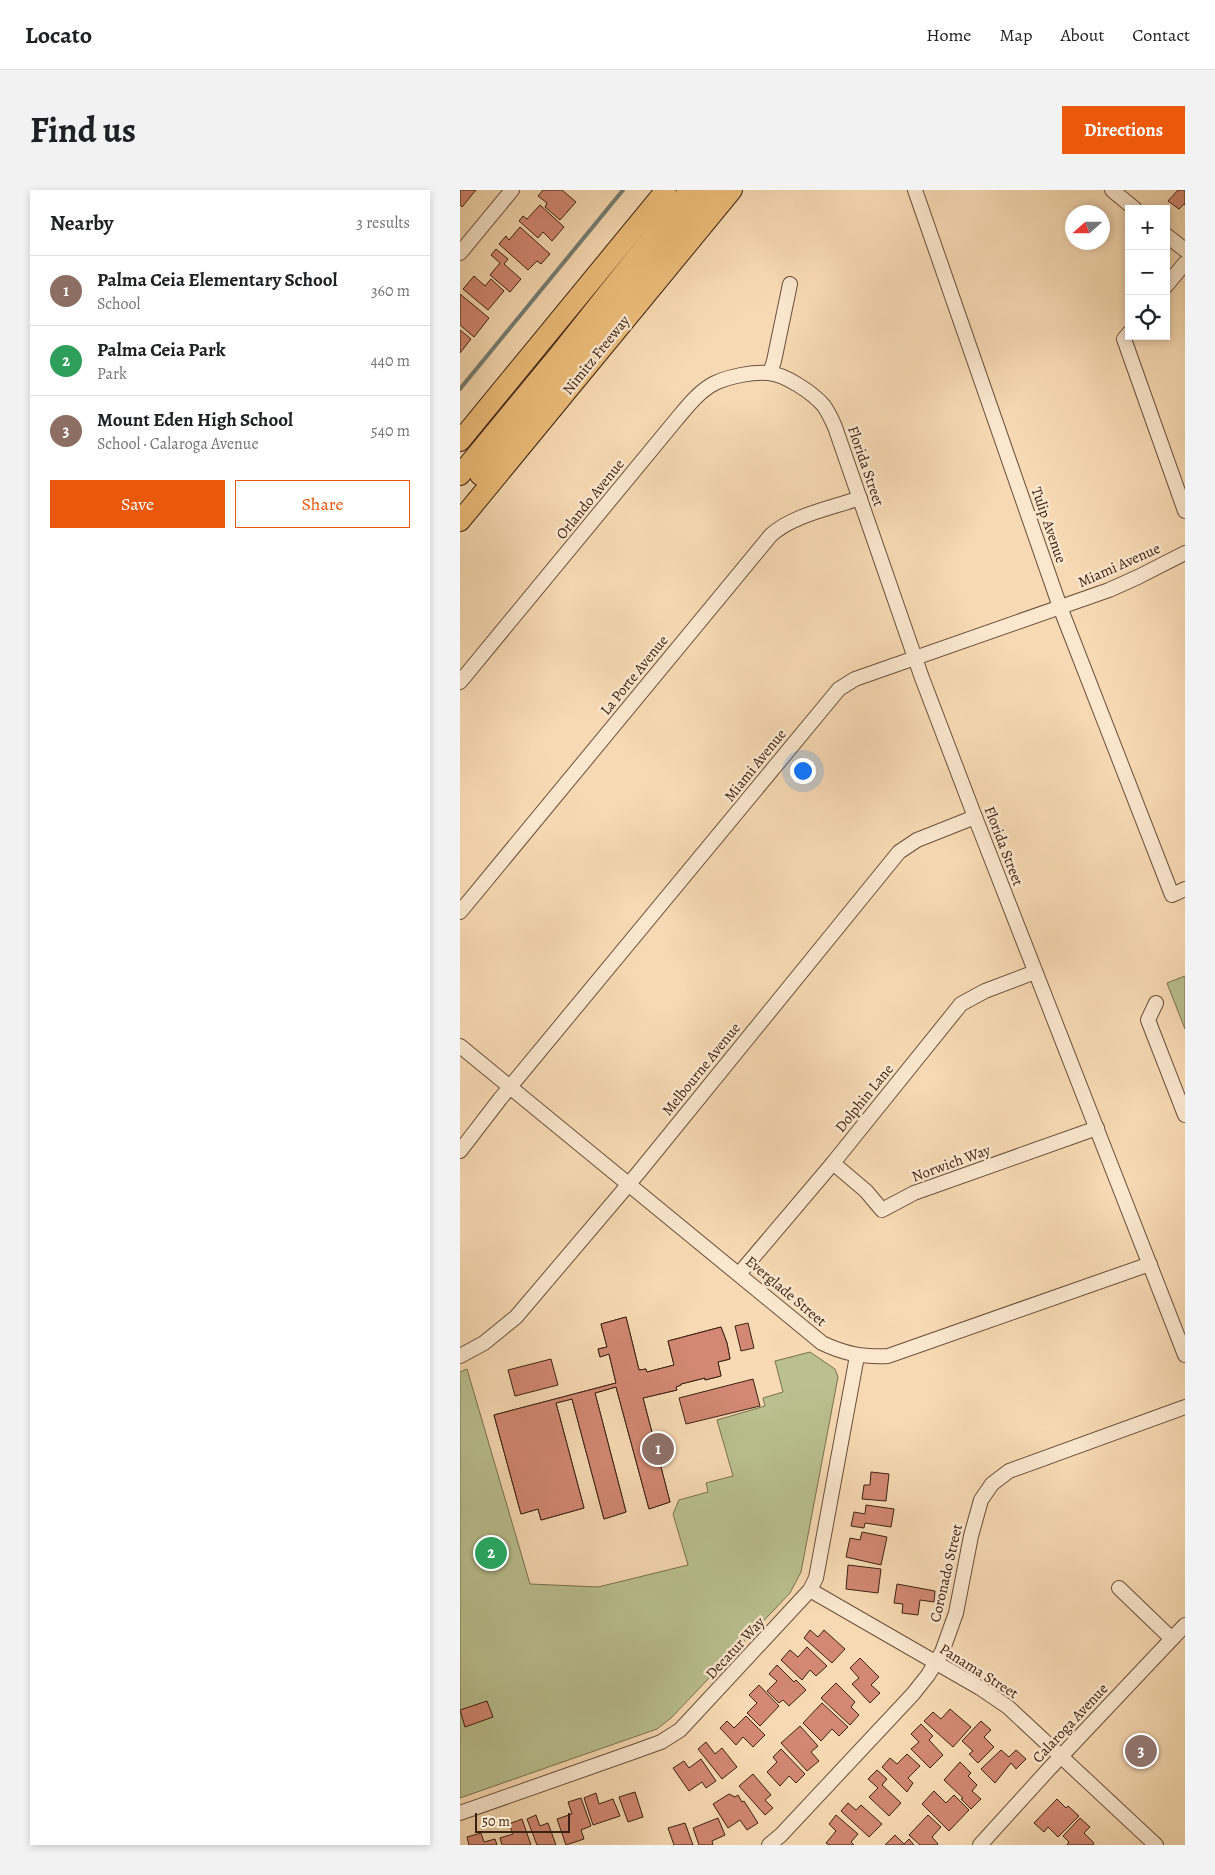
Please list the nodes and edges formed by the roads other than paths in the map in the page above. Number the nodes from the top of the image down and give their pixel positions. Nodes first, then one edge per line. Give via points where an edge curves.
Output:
1 (512, 190) edge
2 (666, 190) edge
3 (690, 190) edge
4 (713, 190) edge
5 (732, 190) edge
6 (914, 190) edge
7 (1112, 190) edge
8 (1130, 205) edge
9 (1170, 237) edge
10 (1185, 250) edge
11 (460, 253) edge
12 (1185, 263) edge
13 (1170, 281) edge
14 (790, 284) dead end
15 (1125, 338) edge
16 (770, 373) junction
17 (460, 441) edge
18 (460, 475) edge
19 (860, 498) junction
20 (460, 500) edge
21 (1185, 511) edge
22 (460, 521) edge
23 (1185, 553) edge
24 (1060, 607) junction
25 (916, 657) junction
26 (460, 682) edge
27 (975, 817) junction
28 (1185, 889) edge
29 (460, 912) edge
30 (1036, 972) junction
31 (1156, 1003) dead end
32 (460, 1046) edge
33 (510, 1088) junction
34 (1185, 1115) edge
35 (1097, 1128) junction
36 (460, 1151) edge
37 (833, 1163) junction
38 (628, 1184) junction
39 (1150, 1264) junction
40 (739, 1274) junction
41 (1185, 1355) edge
42 (460, 1356) edge
43 (857, 1356) junction
44 (1185, 1407) edge
45 (1119, 1588) dead end
46 (810, 1590) junction
47 (1185, 1625) edge
48 (1172, 1639) junction
49 (936, 1663) junction
50 (1061, 1756) junction
51 (460, 1813) edge
52 (769, 1845) edge
53 (980, 1845) edge
54 (1156, 1845) edge

1 - 11 street
2 - 17 highway
3 - 18 highway
4 - 20 highway
5 - 22 highway, Nimitz Freeway
6 - 24 street, Tulip Avenue
7 - 8 street
9 - 10 street
12 - 13 street
14 - 16 street
15 - 21 street
16 - 19 street, Florida Street via 803,388 823,406 836,426
16 - 26 street, Orlando Avenue via 731,378 715,383 701,393
19 - 25 street, Florida Street
19 - 29 street, La Porte Avenue via 792,521 770,535
23 - 24 street, Miami Avenue via 1124,584
24 - 25 street, Miami Avenue
24 - 28 street, Tulip Avenue via 1172,895
25 - 27 street, Florida Street
25 - 33 street, Miami Avenue via 855,679 839,689
27 - 30 street, Florida Street
27 - 38 street, Melbourne Avenue via 917,840 899,852
30 - 35 street, Florida Street
30 - 37 street, Dolphin Lane via 985,991 961,1004
31 - 34 street via 1148,1020
32 - 33 street, Everglade Street
33 - 36 street, Miami Avenue
33 - 38 street, Everglade Street
35 - 37 street, Norwich Way via 914,1193 882,1210 866,1191
35 - 39 street, Florida Street
37 - 40 street, Dolphin Lane
38 - 40 street, Everglade Street
38 - 42 street, Melbourne Avenue via 516,1317 484,1343
39 - 41 street, Florida Street
39 - 43 street, Everglade Street via 888,1356
40 - 43 street, Everglade Street via 822,1343
43 - 46 street, Decatur Way via 816,1578
44 - 49 street, Coronado Street via 1009,1470 992,1484 981,1500 956,1613
45 - 48 street
46 - 49 street, Panama Street
46 - 51 street, Decatur Way via 680,1730 640,1750
47 - 48 street, Calaroga Avenue
48 - 50 street, Calaroga Avenue
49 - 50 street, Panama Street via 1008,1706
49 - 52 street, Coronado Street via 913,1694
50 - 53 street, Calaroga Avenue
50 - 54 street, Panama Street

